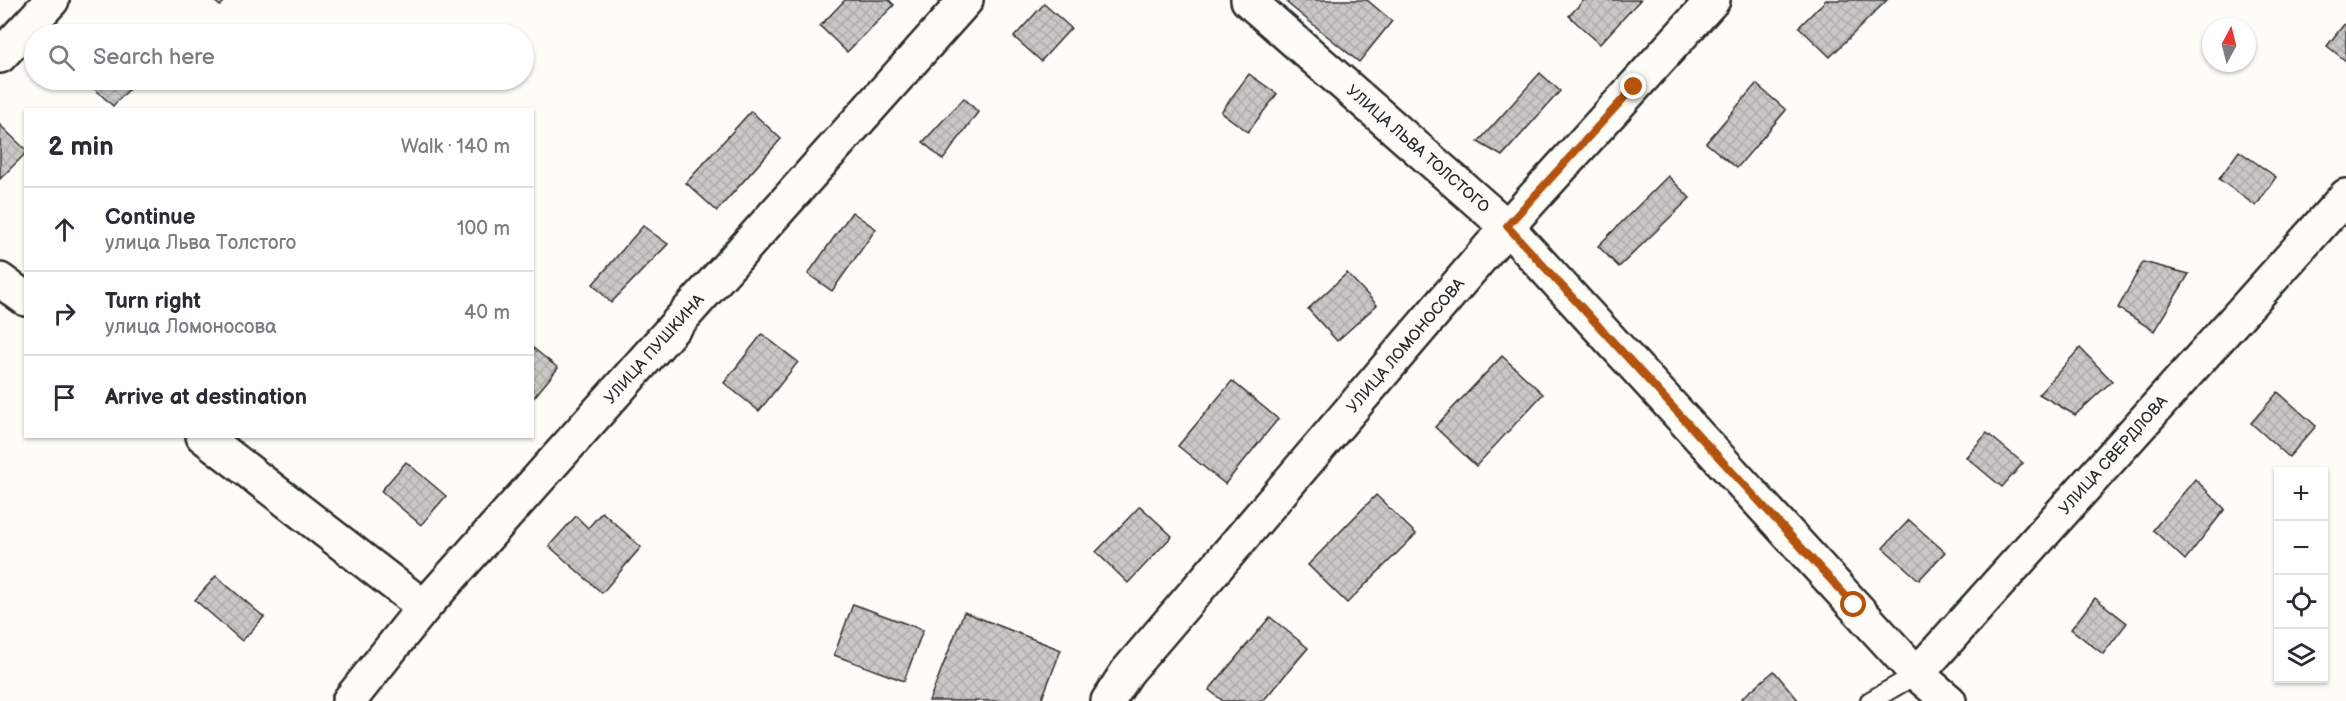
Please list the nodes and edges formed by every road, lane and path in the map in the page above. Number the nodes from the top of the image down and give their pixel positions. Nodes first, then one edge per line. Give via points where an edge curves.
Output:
1 (52, 0) edge
2 (966, 0) edge
3 (1248, 0) edge
4 (1713, 0) edge
5 (30, 24) edge
6 (24, 30) edge
7 (0, 56) edge
8 (2346, 196) edge
9 (1507, 226) junction
10 (0, 280) edge
11 (24, 298) edge
12 (206, 438) edge
13 (424, 607) junction
14 (1917, 674) junction
15 (349, 701) edge
16 (1108, 701) edge
17 (1870, 701) edge
18 (1948, 701) edge

1 - 5 street
2 - 13 street, УЛИЦА ПУШКИНА
3 - 9 street, УЛИЦА ЛЬВА ТОЛСТОГО
4 - 9 street, УЛИЦА ЛОМОНОСОВА
6 - 7 street
8 - 14 street, УЛИЦА СВЕРДЛОВА
9 - 14 street, УЛИЦА ЛЬВА ТОЛСТОГО
9 - 16 street, УЛИЦА ЛОМОНОСОВА via 1127,672
10 - 11 street
12 - 13 street
13 - 15 street, УЛИЦА ПУШКИНА
14 - 17 lane, УЛИЦА СВЕРДЛОВА
14 - 18 street, УЛИЦА ЛЬВА ТОЛСТОГО

